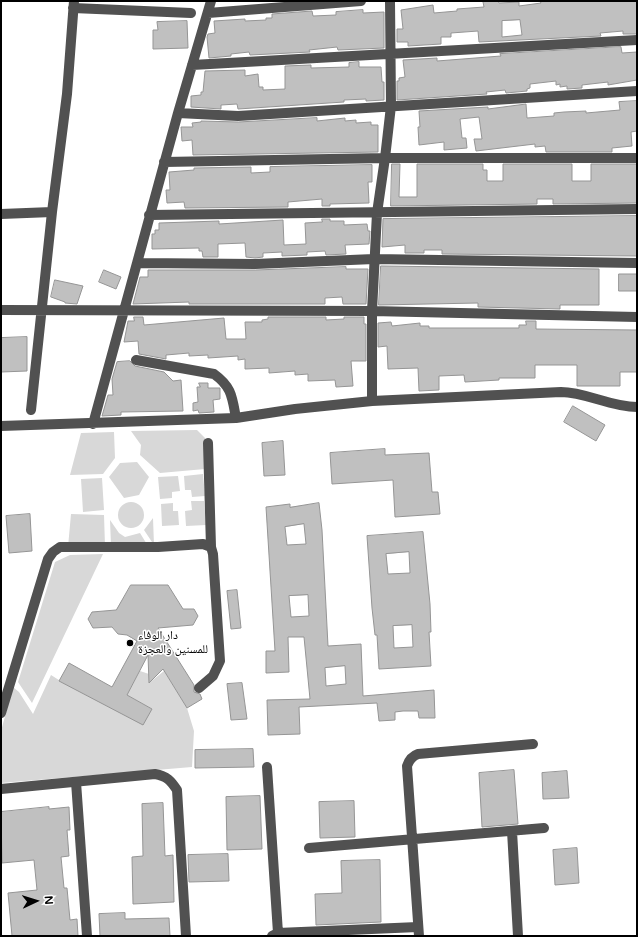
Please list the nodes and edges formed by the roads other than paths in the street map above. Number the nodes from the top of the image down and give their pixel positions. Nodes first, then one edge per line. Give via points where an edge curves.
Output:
1 (211, 1) edge
2 (361, 1) edge
3 (390, 1) edge
4 (74, 4) edge
5 (191, 13) dead end
6 (208, 13) junction
7 (637, 40) edge
8 (391, 53) junction
9 (192, 65) junction
10 (637, 91) edge
11 (391, 106) junction
12 (178, 113) junction
13 (385, 158) junction
14 (637, 158) edge
15 (164, 162) junction
16 (637, 209) edge
17 (52, 212) junction
18 (377, 213) junction
19 (1, 214) edge
20 (150, 215) junction
21 (374, 260) junction
22 (136, 263) junction
23 (637, 263) edge
24 (42, 309) junction
25 (1, 310) edge
26 (123, 310) junction
27 (372, 310) junction
28 (637, 317) edge
29 (136, 360) dead end
30 (372, 401) junction
31 (637, 407) edge
32 (31, 410) dead end
33 (236, 418) junction
34 (93, 424) junction
35 (1, 426) edge
36 (208, 443) dead end
37 (211, 547) junction
38 (198, 688) dead end
39 (1, 712) edge
40 (533, 744) dead end
41 (267, 767) dead end
42 (76, 782) junction
43 (1, 789) edge
44 (544, 828) dead end
45 (512, 831) junction
46 (412, 839) junction
47 (309, 848) dead end
48 (418, 932) edge
49 (275, 934) edge
50 (87, 936) edge
51 (186, 936) edge
52 (518, 936) edge

1 - 6 street
2 - 6 street
3 - 8 street
4 - 5 street
4 - 17 street via 67,94
6 - 9 street
7 - 8 street
8 - 9 street
8 - 11 street
9 - 12 street
10 - 11 street
11 - 12 street via 238,116
11 - 13 street
12 - 15 street
13 - 14 street
13 - 15 street
13 - 18 street
15 - 20 street
16 - 18 street
17 - 19 street
17 - 24 street
18 - 20 street
18 - 21 street
20 - 22 street
21 - 22 street via 255,264
21 - 23 street
21 - 27 street
22 - 26 street
24 - 25 street
24 - 26 street
24 - 32 street
26 - 27 street
26 - 34 street
27 - 28 street
27 - 30 street
29 - 33 street via 214,374 230,390
30 - 31 street via 567,392 612,405
30 - 33 street
33 - 34 street
34 - 35 street
36 - 37 street
37 - 38 street via 220,661 213,676
37 - 39 street via 203,544 158,547 60,547 53,552 48,559
40 - 46 street via 413,756 406,766
41 - 49 street
42 - 43 street
42 - 50 street
42 - 51 street via 155,774 163,775 171,781 177,790
44 - 45 street
45 - 46 street
45 - 52 street
46 - 47 street
46 - 48 street
48 - 49 street

